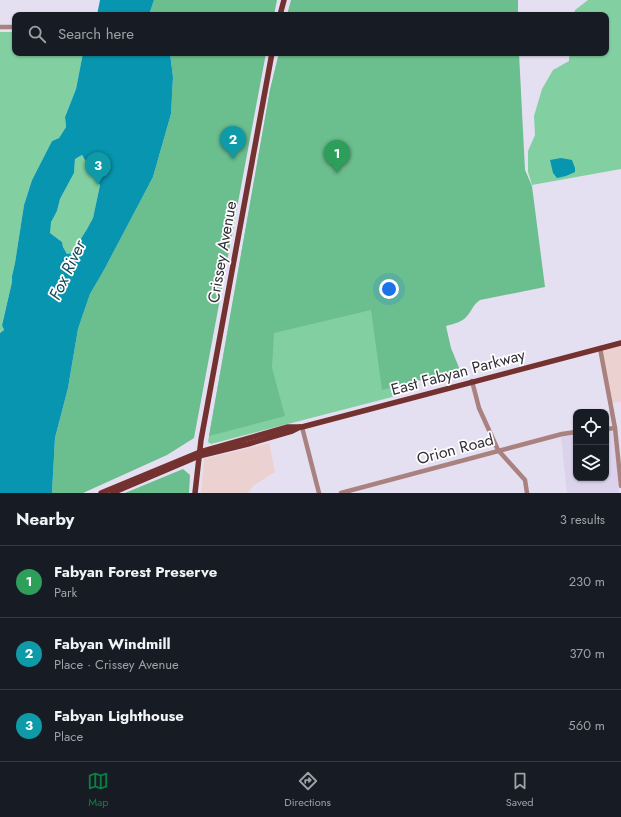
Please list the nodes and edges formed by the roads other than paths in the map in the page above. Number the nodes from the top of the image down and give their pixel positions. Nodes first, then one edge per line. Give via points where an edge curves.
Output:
1 (284, 0) edge
2 (281, 12) edge
3 (0, 27) edge
4 (12, 27) edge
5 (271, 56) edge
6 (621, 343) edge
7 (600, 348) junction
8 (472, 381) junction
9 (302, 427) junction
10 (615, 428) junction
11 (609, 429) edge
12 (573, 432) edge
13 (498, 450) junction
14 (199, 454) junction
15 (141, 478) junction
16 (621, 486) edge
17 (101, 493) edge
18 (112, 493) edge
19 (195, 493) edge
20 (319, 493) edge
21 (341, 493) edge
22 (527, 493) edge

1 - 2 main road
3 - 4 street
5 - 14 main road, Crissey Avenue
6 - 7 main road, East Fabyan Parkway
7 - 8 main road, East Fabyan Parkway
7 - 10 street
8 - 9 main road, East Fabyan Parkway
8 - 13 street via 479,408
9 - 14 main road, East Fabyan Parkway via 292,432
9 - 20 street
10 - 11 street
10 - 16 street
12 - 13 street, Orion Road
13 - 21 street, Orion Road
13 - 22 street via 525,480
14 - 15 main road, East Fabyan Parkway
14 - 19 main road, Crissey Avenue
15 - 17 main road
15 - 18 main road

